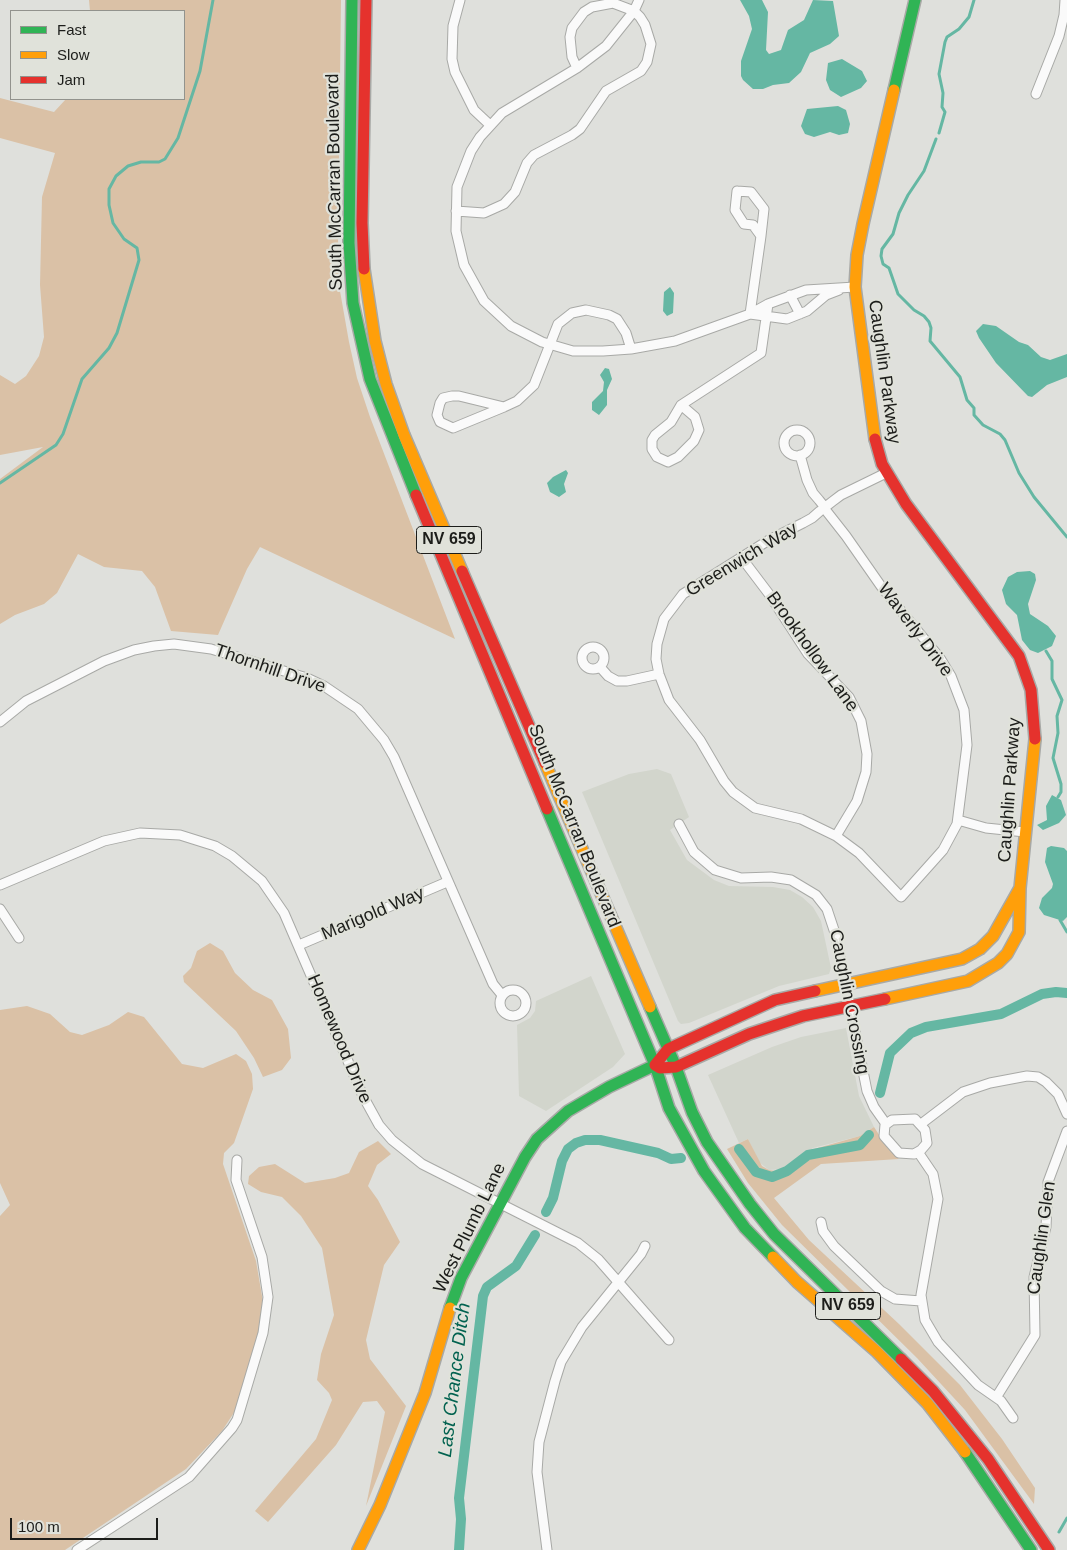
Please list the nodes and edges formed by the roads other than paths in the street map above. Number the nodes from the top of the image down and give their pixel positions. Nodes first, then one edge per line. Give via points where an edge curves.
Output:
1 (352, 0) edge
2 (366, 0) edge
3 (460, 0) edge
4 (639, 0) edge
5 (915, 0) edge
6 (1064, 0) edge
7 (634, 11) junction
8 (577, 68) junction
9 (1036, 94) dead end
10 (490, 125) junction
11 (456, 210) junction
12 (762, 236) junction
13 (855, 287) junction
14 (790, 295) junction
15 (768, 304) junction
16 (750, 314) junction
17 (800, 314) junction
18 (766, 318) junction
19 (550, 344) junction
20 (631, 349) junction
21 (681, 405) junction
22 (504, 407) junction
23 (800, 455) dead end
24 (886, 473) junction
25 (824, 508) junction
26 (741, 557) junction
27 (600, 667) dead end
28 (659, 674) junction
29 (0, 722) edge
30 (958, 820) junction
31 (679, 824) dead end
32 (1026, 832) junction
33 (836, 836) junction
34 (447, 882) junction
35 (0, 885) edge
36 (1020, 888) junction
37 (901, 897) joint
38 (0, 909) edge
39 (19, 938) dead end
40 (298, 945) junction
41 (846, 984) junction
42 (502, 995) dead end
43 (850, 1005) junction
44 (668, 1049) junction
45 (655, 1065) junction
46 (676, 1067) junction
47 (1067, 1114) edge
48 (886, 1124) junction
49 (922, 1124) junction
50 (1067, 1131) edge
51 (918, 1152) junction
52 (237, 1160) dead end
53 (500, 1204) junction
54 (821, 1222) dead end
55 (645, 1246) dead end
56 (618, 1282) junction
57 (921, 1301) junction
58 (669, 1340) dead end
59 (996, 1396) junction
60 (1012, 1418) dead end
61 (77, 1550) edge
62 (358, 1550) edge
63 (547, 1550) edge
64 (1031, 1550) edge
65 (1049, 1550) edge

1 - 45 main road, South McCarran Boulevard / NV 659 via 349,252 353,303 370,379 390,437
2 - 44 main road, South McCarran Boulevard / NV 659 via 364,267 375,341 386,384 404,435
3 - 10 street via 453,26 454,65 471,104
4 - 7 street
5 - 13 main road, Caughlin Parkway via 863,224
6 - 9 street via 1060,30
7 - 8 street via 606,46
7 - 8 street via 608,4 584,12 572,28 570,37
7 - 11 street via 645,25 651,44 647,62 641,71 606,92 576,132 534,155 515,192 504,204 484,213
8 - 10 street via 515,103
10 - 11 street via 462,169
11 - 19 street via 458,247 484,301 511,326
12 - 12 street via 754,225 744,224 735,210 737,191 751,192 764,209
12 - 16 street
13 - 14 street via 823,287
13 - 17 street via 826,295
13 - 24 main road, Caughlin Parkway via 872,427
14 - 15 street
14 - 17 street
15 - 16 street
15 - 18 street
16 - 18 street
16 - 20 street via 675,341
17 - 18 street via 787,319
18 - 21 street via 761,353
19 - 20 street via 573,351
19 - 20 street via 564,317 586,310 617,319
19 - 22 street via 534,385 522,398
21 - 21 street via 695,417 698,436 678,457 668,462 657,457 652,449 652,440 671,422
22 - 22 street via 453,428 440,422 437,415 443,398 452,396
23 - 25 street, Waverly Drive via 807,480
24 - 25 street, Greenwich Way via 841,495
24 - 32 main road, Caughlin Parkway via 1006,636 1023,667 1031,690 1035,725
25 - 26 street, Greenwich Way
25 - 30 street, Waverly Drive via 883,589 940,658 959,693 967,745
26 - 28 street, Greenwich Way via 694,586 673,605 664,619 657,644
26 - 33 street, Brookhollow Lane via 808,654 849,697 862,722 868,754 866,772 857,801
27 - 28 street via 617,681
28 - 33 street, Greenwich Way via 669,700 700,740 733,792 755,808 801,818
29 - 34 street, Thornhill Drive via 26,701 104,661 154,646 174,644 211,649 307,678 342,696 358,709 384,740
30 - 32 street via 986,828
30 - 37 street, Waverly Drive via 943,850
31 - 41 street, Caughlin Crossing via 694,852 715,870 741,878 790,880 816,895 831,917
32 - 36 main road, Caughlin Parkway
33 - 37 street, Greenwich Way via 859,853
34 - 40 street, Marigold Way
34 - 42 street, Thornhill Drive via 493,984
35 - 40 street, Homewood Drive via 121,836 147,833 180,835 215,846 248,867 275,897
36 - 41 main road, Caughlin Parkway via 993,936 971,955 951,963
36 - 43 main road, Caughlin Parkway via 1019,932 1007,954 988,971 957,984
38 - 39 street
40 - 53 street, Homewood Drive via 363,1096 379,1125 422,1164
41 - 43 street, Caughlin Crossing
41 - 44 main road, Caughlin Parkway via 775,1000
43 - 46 main road, Caughlin Parkway via 785,1020
43 - 48 street, Caughlin Crossing via 866,1091
44 - 45 main road, Caughlin Parkway
44 - 46 main road, South McCarran Boulevard / NV 659
45 - 46 main road, Caughlin Parkway via 660,1068
45 - 53 main road, West Plumb Lane via 589,1097 552,1124 525,1156
45 - 64 main road, South McCarran Boulevard / NV 659 via 679,1130 723,1201 771,1258 877,1352 927,1403 972,1460
46 - 65 main road, South McCarran Boulevard / NV 659 via 707,1142 750,1204 781,1241 933,1391 988,1459
47 - 49 street via 1052,1088 1040,1079 1027,1076 963,1092
48 - 49 street via 892,1120 911,1119
48 - 51 street via 883,1133 895,1150 908,1155
49 - 51 street via 928,1138
50 - 59 street, Caughlin Glen via 1048,1182 1046,1226 1033,1286 1035,1335
51 - 57 street via 933,1174 938,1199
52 - 61 street via 236,1180 262,1257 268,1296 264,1333 237,1420 189,1477
53 - 56 street, Homewood Drive via 578,1243
53 - 62 main road, West Plumb Lane via 461,1278 448,1311 425,1393 380,1505
54 - 57 street via 823,1231 834,1246 881,1291 895,1299
55 - 56 street
56 - 58 street, Homewood Drive
56 - 63 street via 592,1311 571,1344 561,1362 547,1405 537,1472
57 - 59 street via 933,1336 978,1385
59 - 60 street

